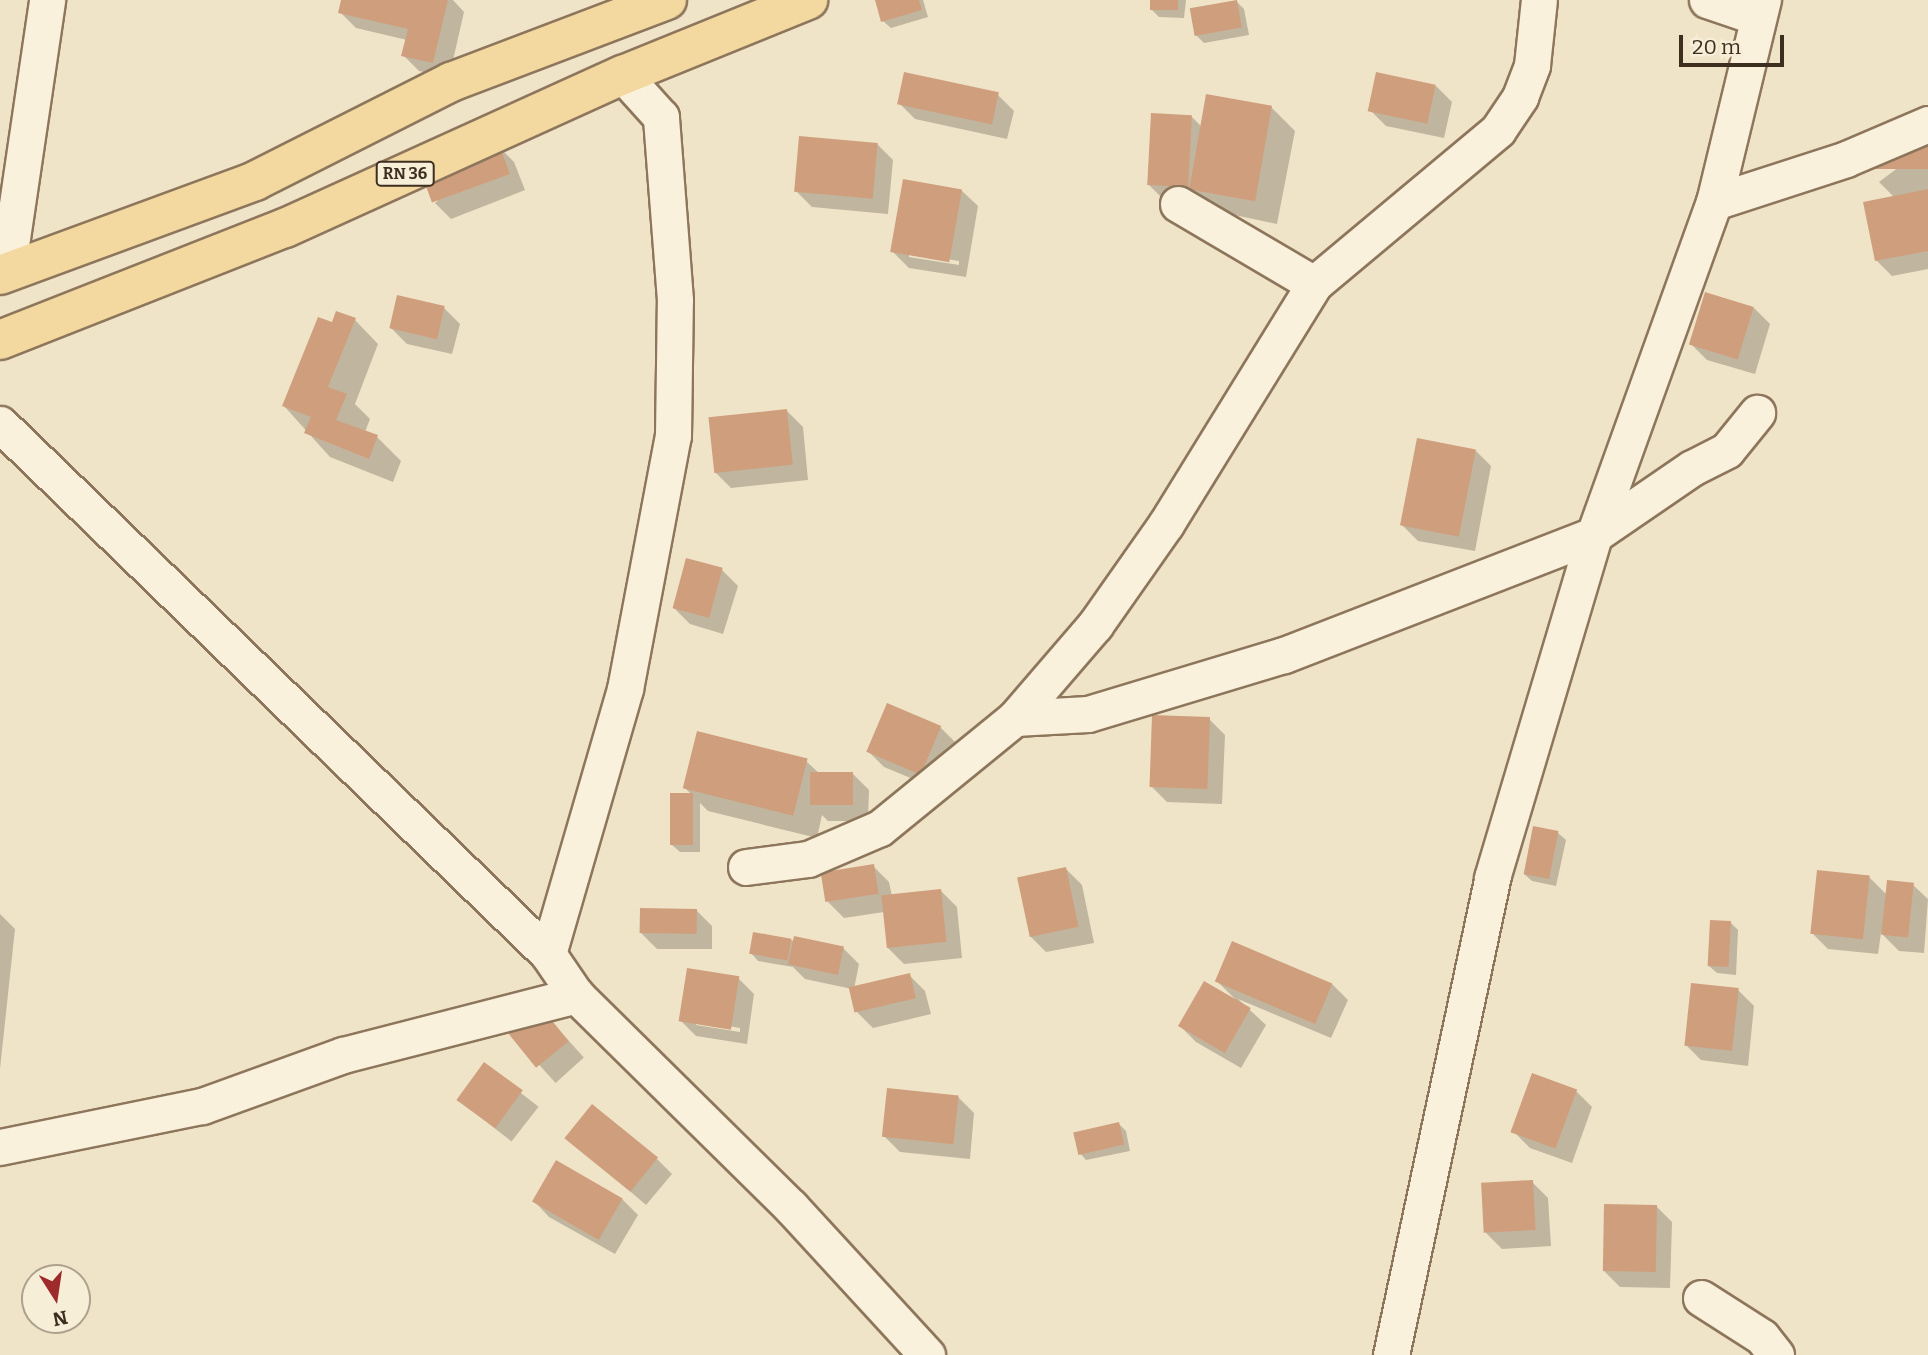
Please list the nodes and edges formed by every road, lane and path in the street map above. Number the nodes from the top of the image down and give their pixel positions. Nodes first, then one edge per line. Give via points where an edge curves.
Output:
1 (47, 0) edge
2 (667, 0) edge
3 (807, 0) edge
4 (1539, 0) edge
5 (1707, 0) edge
6 (1760, 8) edge
7 (623, 75) junction
8 (1928, 124) edge
9 (1714, 202) junction
10 (1178, 204) dead end
11 (4, 273) edge
12 (1314, 284) junction
13 (0, 340) edge
14 (1757, 412) dead end
15 (0, 424) edge
16 (1594, 536) junction
17 (1014, 719) junction
18 (746, 867) dead end
19 (548, 954) junction
20 (576, 995) junction
21 (0, 1147) edge
22 (1701, 1297) dead end
23 (927, 1355) edge
24 (1391, 1355) edge
25 (1776, 1355) edge

1 - 11 street
2 - 11 main road via 451,82 255,181
3 - 7 main road, RN 36
4 - 12 street via 1532,65 1520,97 1498,130
5 - 6 street
6 - 9 street
7 - 13 main road, RN 36 via 285,228
7 - 19 street via 661,117 675,300 673,436 625,689
8 - 9 street via 1846,159
9 - 16 street
10 - 12 street
12 - 17 street via 1166,524 1095,625
14 - 16 street via 1727,450 1692,468
15 - 19 street
16 - 17 street via 1284,655 1088,714
16 - 24 street via 1492,878
17 - 18 street via 880,828 808,859
19 - 20 street
20 - 21 street via 343,1055 202,1106
20 - 23 street via 791,1207
22 - 25 street via 1762,1337

